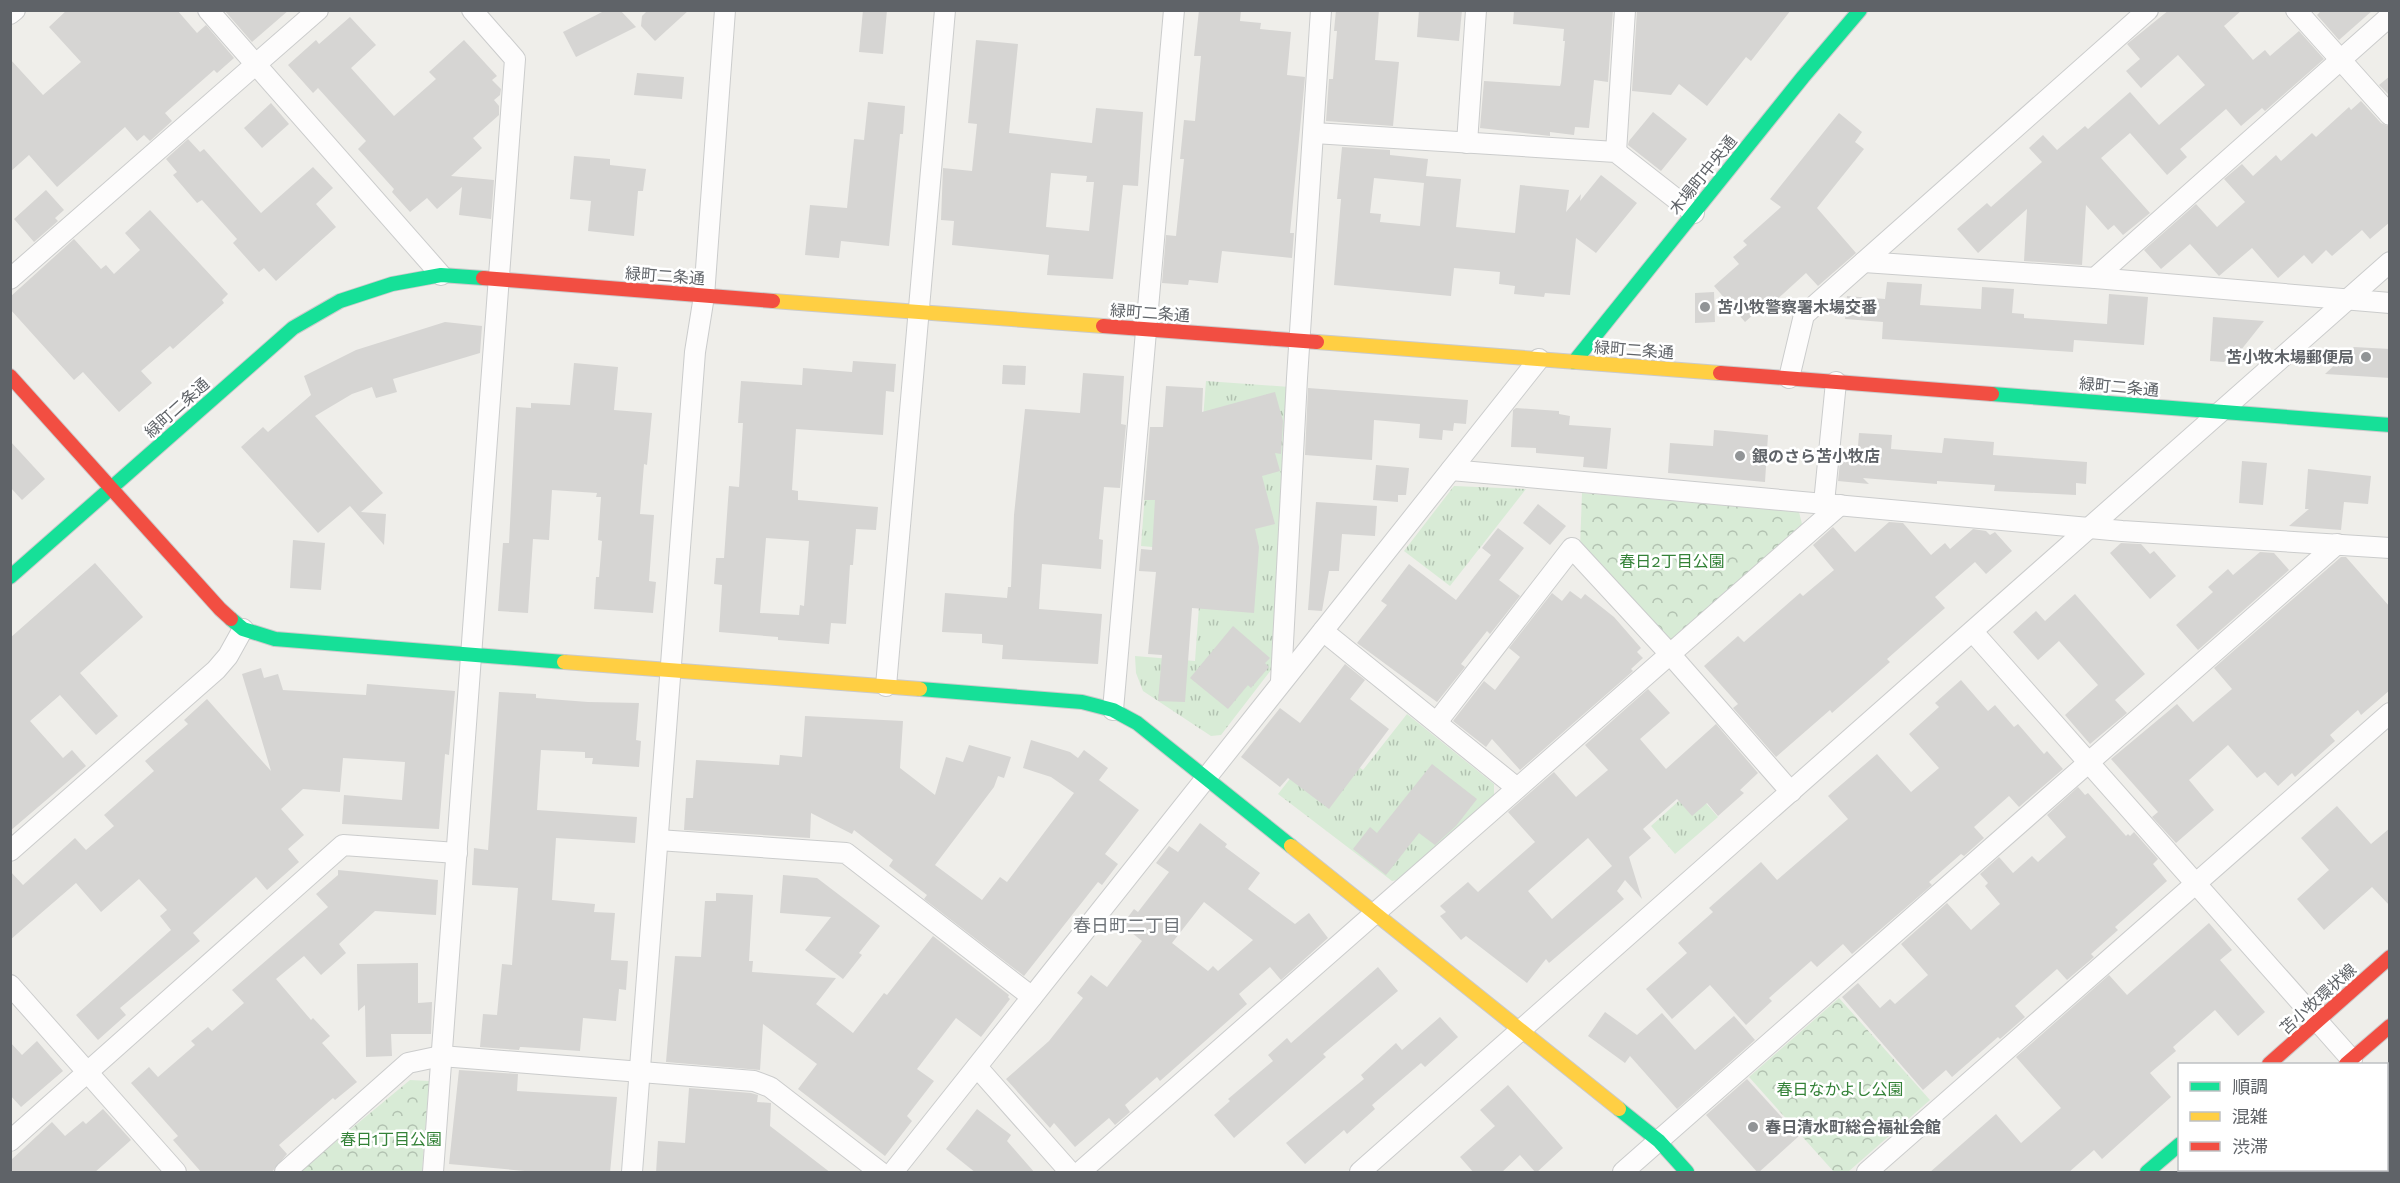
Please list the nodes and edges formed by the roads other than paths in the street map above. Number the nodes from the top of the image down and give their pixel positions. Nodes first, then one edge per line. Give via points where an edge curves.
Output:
1 (15, 10) edge
2 (208, 10) edge
3 (318, 10) edge
4 (472, 10) edge
5 (725, 10) edge
6 (945, 10) edge
7 (1174, 10) edge
8 (1321, 10) edge
9 (1476, 10) edge
10 (1625, 10) edge
11 (1860, 10) edge
12 (2148, 10) edge
13 (2296, 10) edge
14 (10, 14) edge
15 (2390, 16) edge
16 (2340, 60) junction
17 (256, 64) junction
18 (2390, 115) edge
19 (1314, 133) junction
20 (1467, 143) junction
21 (1616, 152) junction
22 (1694, 213) junction
23 (1864, 262) junction
24 (2390, 262) edge
25 (441, 275) junction
26 (2095, 278) junction
27 (10, 279) edge
28 (499, 280) junction
29 (704, 296) junction
30 (2346, 300) junction
31 (2390, 303) edge
32 (919, 312) junction
33 (1146, 329) junction
34 (1300, 340) junction
35 (1539, 359) junction
36 (1574, 362) junction
37 (10, 376) edge
38 (1789, 378) junction
39 (1836, 382) junction
40 (2219, 413) junction
41 (2390, 425) edge
42 (1451, 470) junction
43 (112, 488) junction
44 (1832, 504) junction
45 (2090, 528) junction
46 (2337, 544) junction
47 (2390, 548) edge
48 (10, 577) edge
49 (243, 629) junction
50 (1323, 631) junction
51 (1973, 632) junction
52 (471, 654) junction
53 (1670, 654) junction
54 (671, 670) junction
55 (1281, 681) junction
56 (886, 686) junction
57 (1113, 710) junction
58 (2390, 713) edge
59 (1437, 722) junction
60 (2089, 763) junction
61 (1206, 779) junction
62 (1517, 788) junction
63 (1791, 792) junction
64 (658, 840) junction
65 (10, 851) edge
66 (457, 853) junction
67 (2195, 883) junction
68 (1374, 914) junction
69 (2390, 957) edge
70 (10, 985) edge
71 (1032, 998) junction
72 (2318, 1021) junction
73 (2390, 1026) edge
74 (1521, 1031) junction
75 (441, 1056) junction
76 (2349, 1062) edge
77 (2271, 1063) edge
78 (977, 1067) junction
79 (88, 1072) junction
80 (640, 1072) junction
81 (10, 1141) edge
82 (1659, 1141) junction
83 (2178, 1146) edge
84 (176, 1173) edge
85 (285, 1173) edge
86 (433, 1173) edge
87 (632, 1173) edge
88 (880, 1173) edge
89 (893, 1173) edge
90 (1070, 1173) edge
91 (1080, 1173) edge
92 (1360, 1173) edge
93 (1623, 1173) edge
94 (1687, 1173) edge
95 (1867, 1173) edge
96 (2147, 1173) edge

1 - 14 street
2 - 17 street
3 - 17 street
4 - 28 street via 515,59
5 - 29 street
6 - 32 street
7 - 33 street
8 - 19 street
9 - 20 street
10 - 21 street
11 - 22 street, 木場町中央通
12 - 23 street
13 - 16 street
15 - 16 street
16 - 18 street
16 - 26 street
17 - 25 street
17 - 27 street
19 - 20 street
19 - 34 street
20 - 21 street
21 - 22 street
22 - 36 street, 木場町中央通
23 - 26 street
23 - 38 street via 1804,315
24 - 30 street
25 - 28 street, 緑町二条通
25 - 43 street, 緑町二条通 via 392,284 340,301 293,328
26 - 30 street
28 - 29 street, 緑町二条通
28 - 52 street
29 - 32 street, 緑町二条通
29 - 54 street via 695,352
30 - 31 street
30 - 40 street
32 - 33 street, 緑町二条通
32 - 56 street
33 - 34 street, 緑町二条通
33 - 57 street
34 - 35 street, 緑町二条通
34 - 55 street
35 - 36 street, 緑町二条通
35 - 42 street
36 - 38 street, 緑町二条通
37 - 43 street
38 - 39 street, 緑町二条通
39 - 40 street, 緑町二条通
39 - 44 street
40 - 41 street, 緑町二条通
40 - 45 street
42 - 44 street
42 - 50 street
43 - 48 street, 緑町二条通
43 - 49 street via 220,609
44 - 45 street
44 - 53 street
45 - 46 street
45 - 51 street
46 - 47 street
46 - 60 street
49 - 52 street via 275,639
49 - 65 street via 216,670
50 - 55 street
50 - 59 street
51 - 60 street
51 - 63 street
52 - 54 street
52 - 66 street
53 - 59 street via 1572,548
53 - 62 street
53 - 63 street
54 - 56 street
54 - 64 street
55 - 61 street
56 - 57 street via 1082,702
57 - 61 street via 1137,723
58 - 67 street
59 - 62 street
60 - 67 street
60 - 82 street
61 - 68 street
61 - 71 street
62 - 68 street
63 - 74 street
64 - 71 street via 846,853
64 - 80 street
66 - 75 street
66 - 79 street via 343,845
67 - 72 street
67 - 95 street
68 - 74 street
68 - 91 street
69 - 72 street, 苫小牧環状線
70 - 79 street
71 - 78 street
72 - 76 street
72 - 77 street, 苫小牧環状線
73 - 76 street
74 - 82 street
74 - 92 street
75 - 80 street
75 - 85 street via 408,1063
75 - 86 street
78 - 89 street
78 - 90 street
79 - 81 street
79 - 84 street
80 - 87 street
80 - 88 street via 754,1081 770,1087
82 - 93 street
82 - 94 street
83 - 96 street

